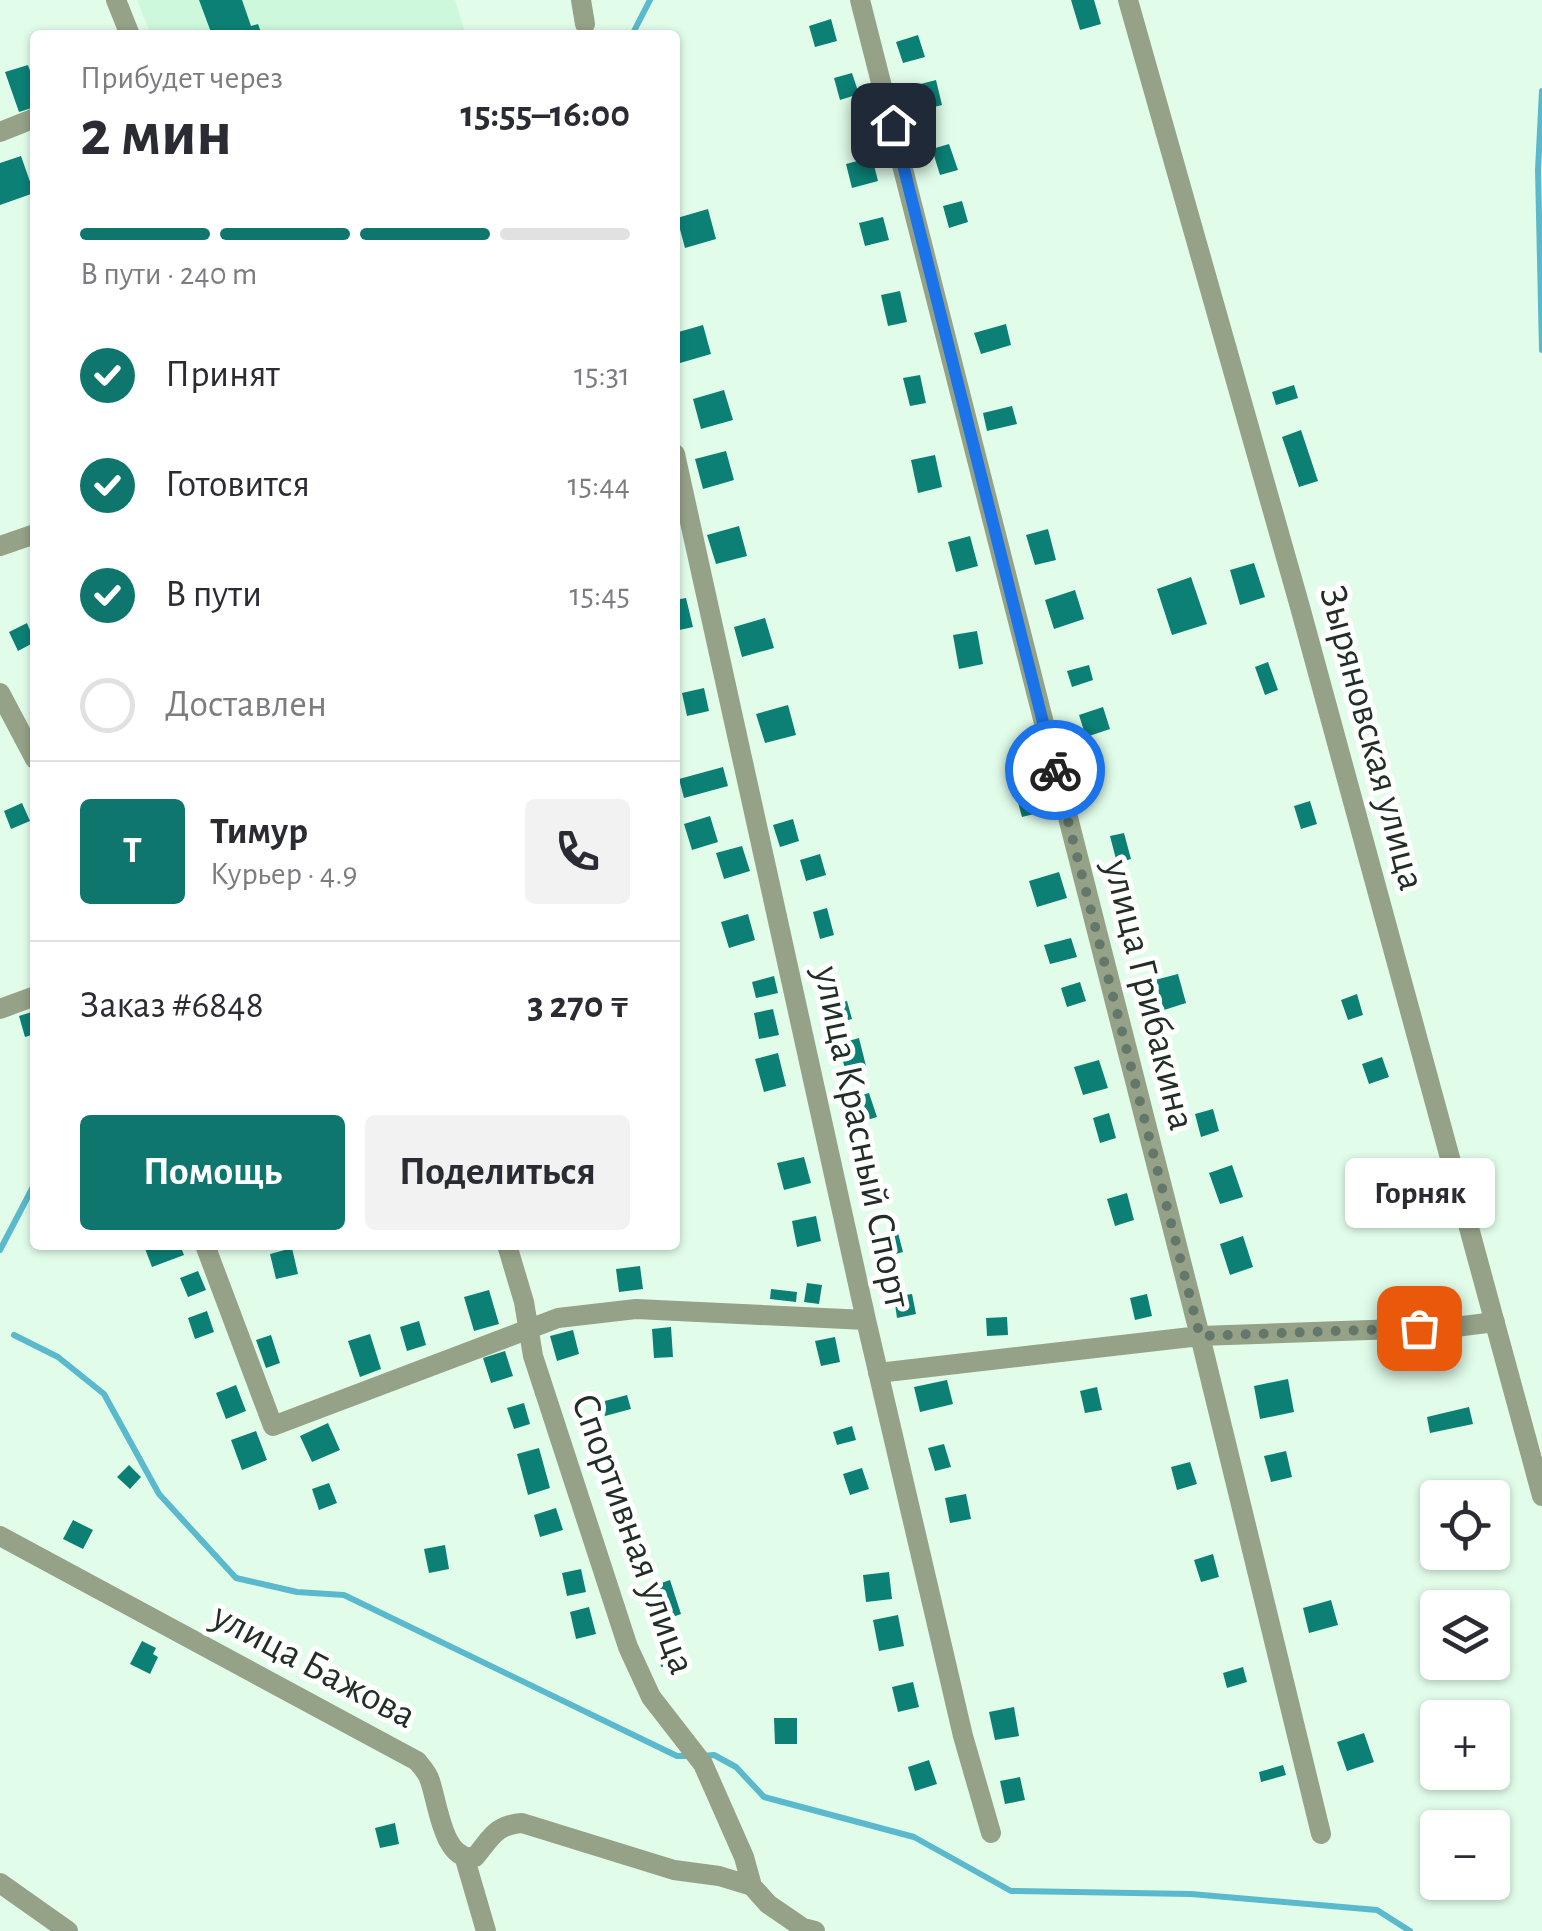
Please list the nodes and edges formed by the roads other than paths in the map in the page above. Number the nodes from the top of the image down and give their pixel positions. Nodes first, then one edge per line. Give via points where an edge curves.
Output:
1 (116, 0) edge
2 (581, 0) edge
3 (860, 0) edge
4 (1128, 0) edge
5 (585, 24) dead end
6 (128, 30) edge
7 (30, 120) edge
8 (0, 132) edge
9 (680, 477) edge
10 (30, 536) edge
11 (0, 546) edge
12 (0, 693) edge
13 (30, 750) edge
14 (30, 998) edge
15 (0, 1008) edge
16 (207, 1250) edge
17 (508, 1250) edge
18 (866, 1320) junction
19 (1496, 1322) junction
20 (530, 1329) junction
21 (1200, 1336) junction
22 (878, 1372) junction
23 (1542, 1496) edge
24 (0, 1536) edge
25 (992, 1832) dead end
26 (1321, 1834) dead end
27 (465, 1858) junction
28 (0, 1884) edge
29 (752, 1886) junction
30 (807, 1930) edge
31 (68, 1931) edge
32 (486, 1931) edge

1 - 6 street
2 - 5 street
3 - 21 street, улица Грибакина
4 - 19 street, Зыряновская улица
7 - 8 street
9 - 18 street, улица Красный Спорт
10 - 11 street
12 - 13 street
14 - 15 street
16 - 20 street via 273,1426
17 - 20 street, Спортивная улица
18 - 20 street via 636,1309 558,1318
18 - 22 street, улица Красный Спорт
19 - 21 street
19 - 23 street, Зыряновская улица
20 - 29 street, Спортивная улица via 533,1356 628,1646 651,1697 699,1757
21 - 22 street
21 - 26 street, улица Грибакина
22 - 25 street, улица Красный Спорт via 963,1736
24 - 27 street, улица Бажова via 417,1761 429,1776 456,1854
27 - 29 street via 475,1856 498,1829 522,1823 674,1870
27 - 32 street, улица Бажова
28 - 31 street
29 - 30 street

